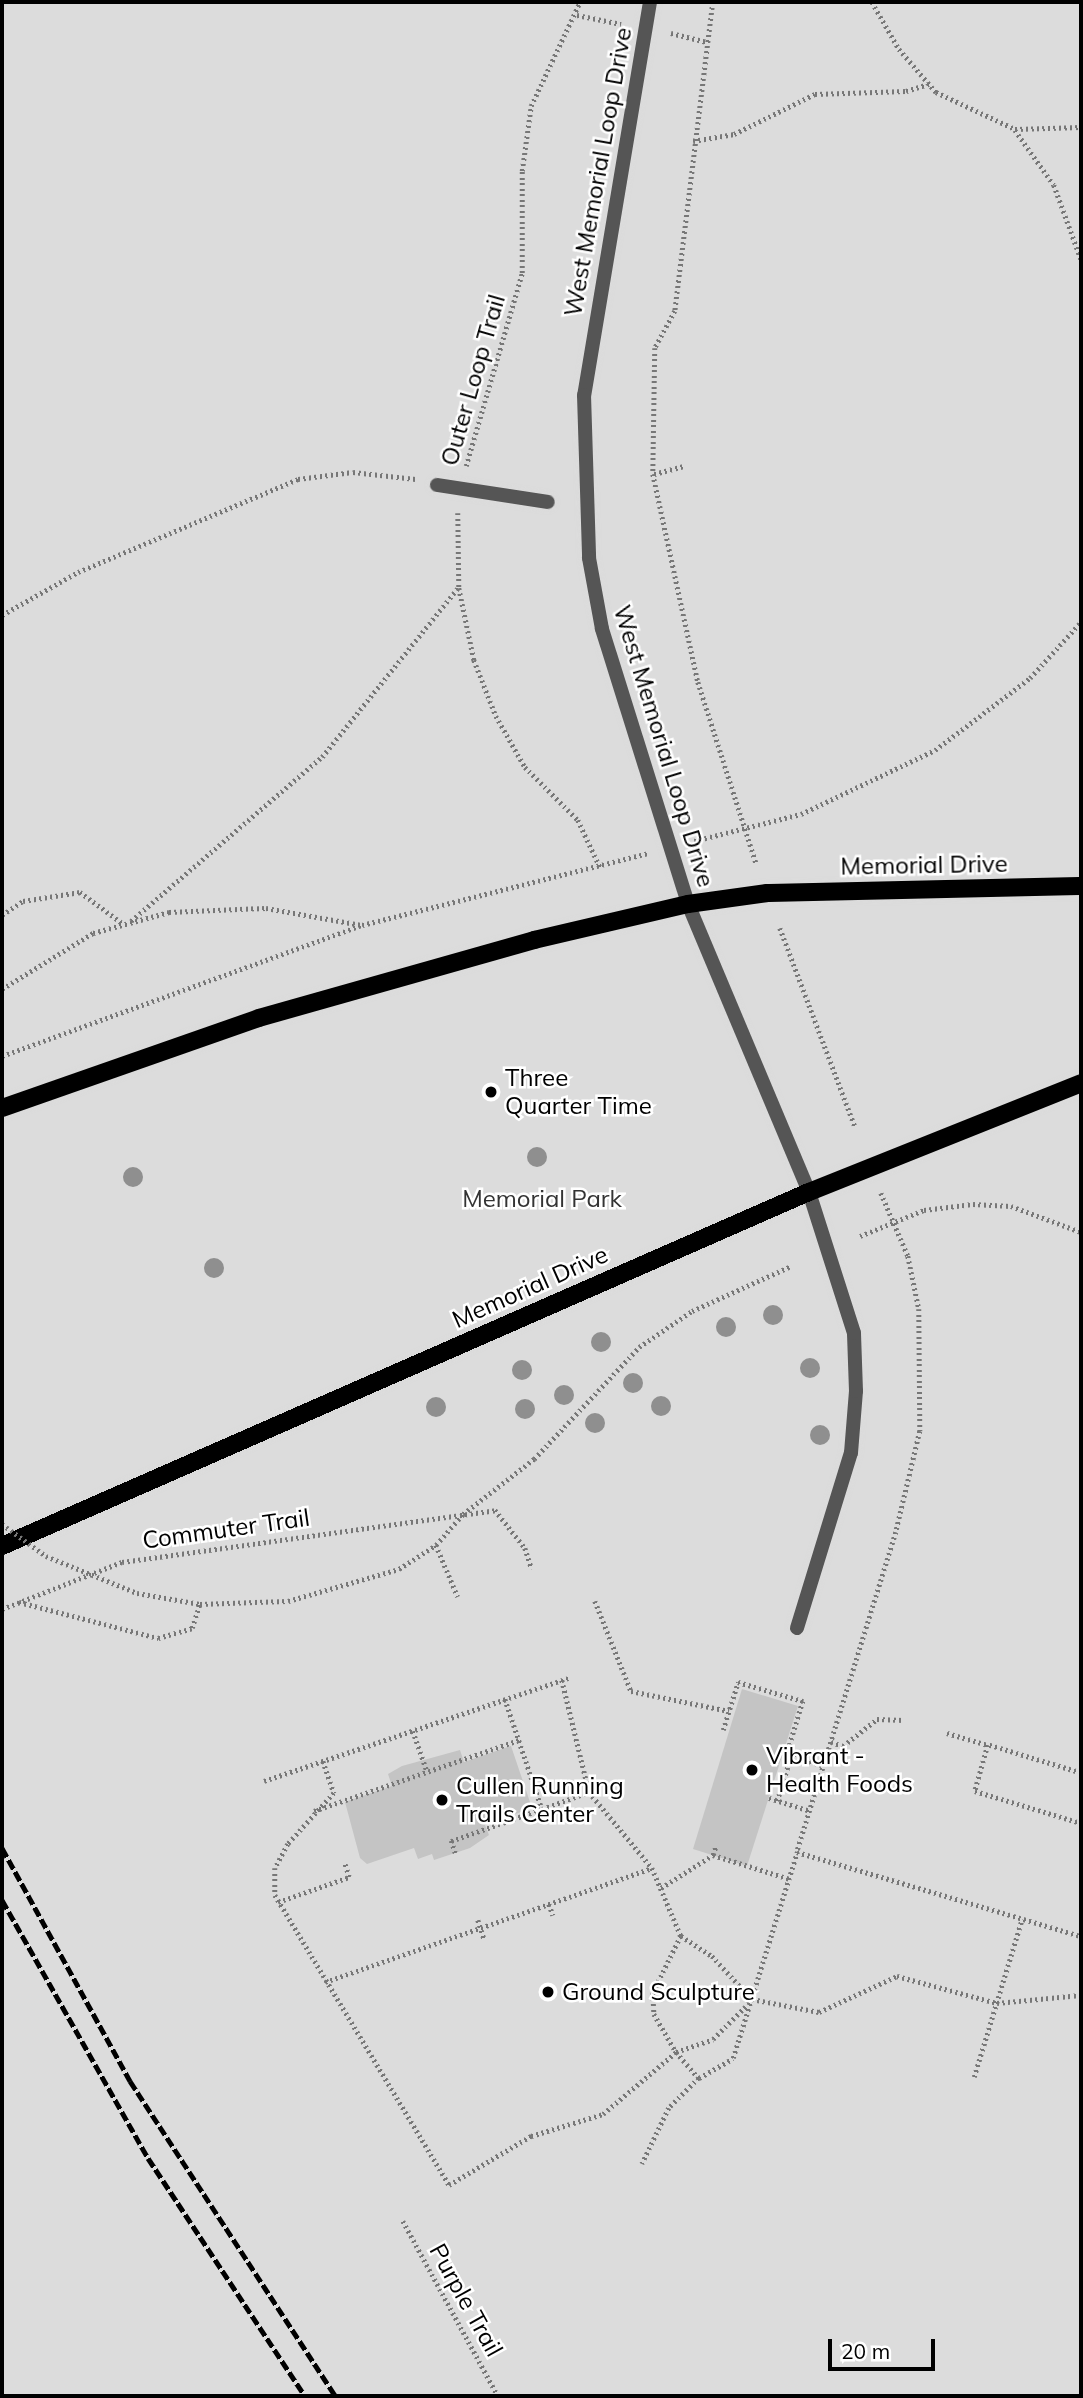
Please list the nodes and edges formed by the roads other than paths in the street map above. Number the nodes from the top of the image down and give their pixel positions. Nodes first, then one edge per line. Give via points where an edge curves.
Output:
1 (650, 2) edge
2 (437, 485) road end
3 (548, 502) dead end
4 (1081, 886) edge
5 (688, 904) junction
6 (1081, 1083) edge
7 (2, 1108) edge
8 (809, 1192) junction
9 (2, 1546) edge
10 (797, 1628) dead end

1 - 5 street, West Memorial Loop Drive via 584,395 583,506 602,629
2 - 3 street
4 - 5 main road, Memorial Drive via 767,893
5 - 7 main road, Memorial Drive via 534,940 259,1018
5 - 8 street, West Memorial Loop Drive
6 - 8 main road, Memorial Drive
8 - 9 main road, Memorial Drive
8 - 10 street, West Memorial Loop Drive via 854,1333 856,1391 851,1454

